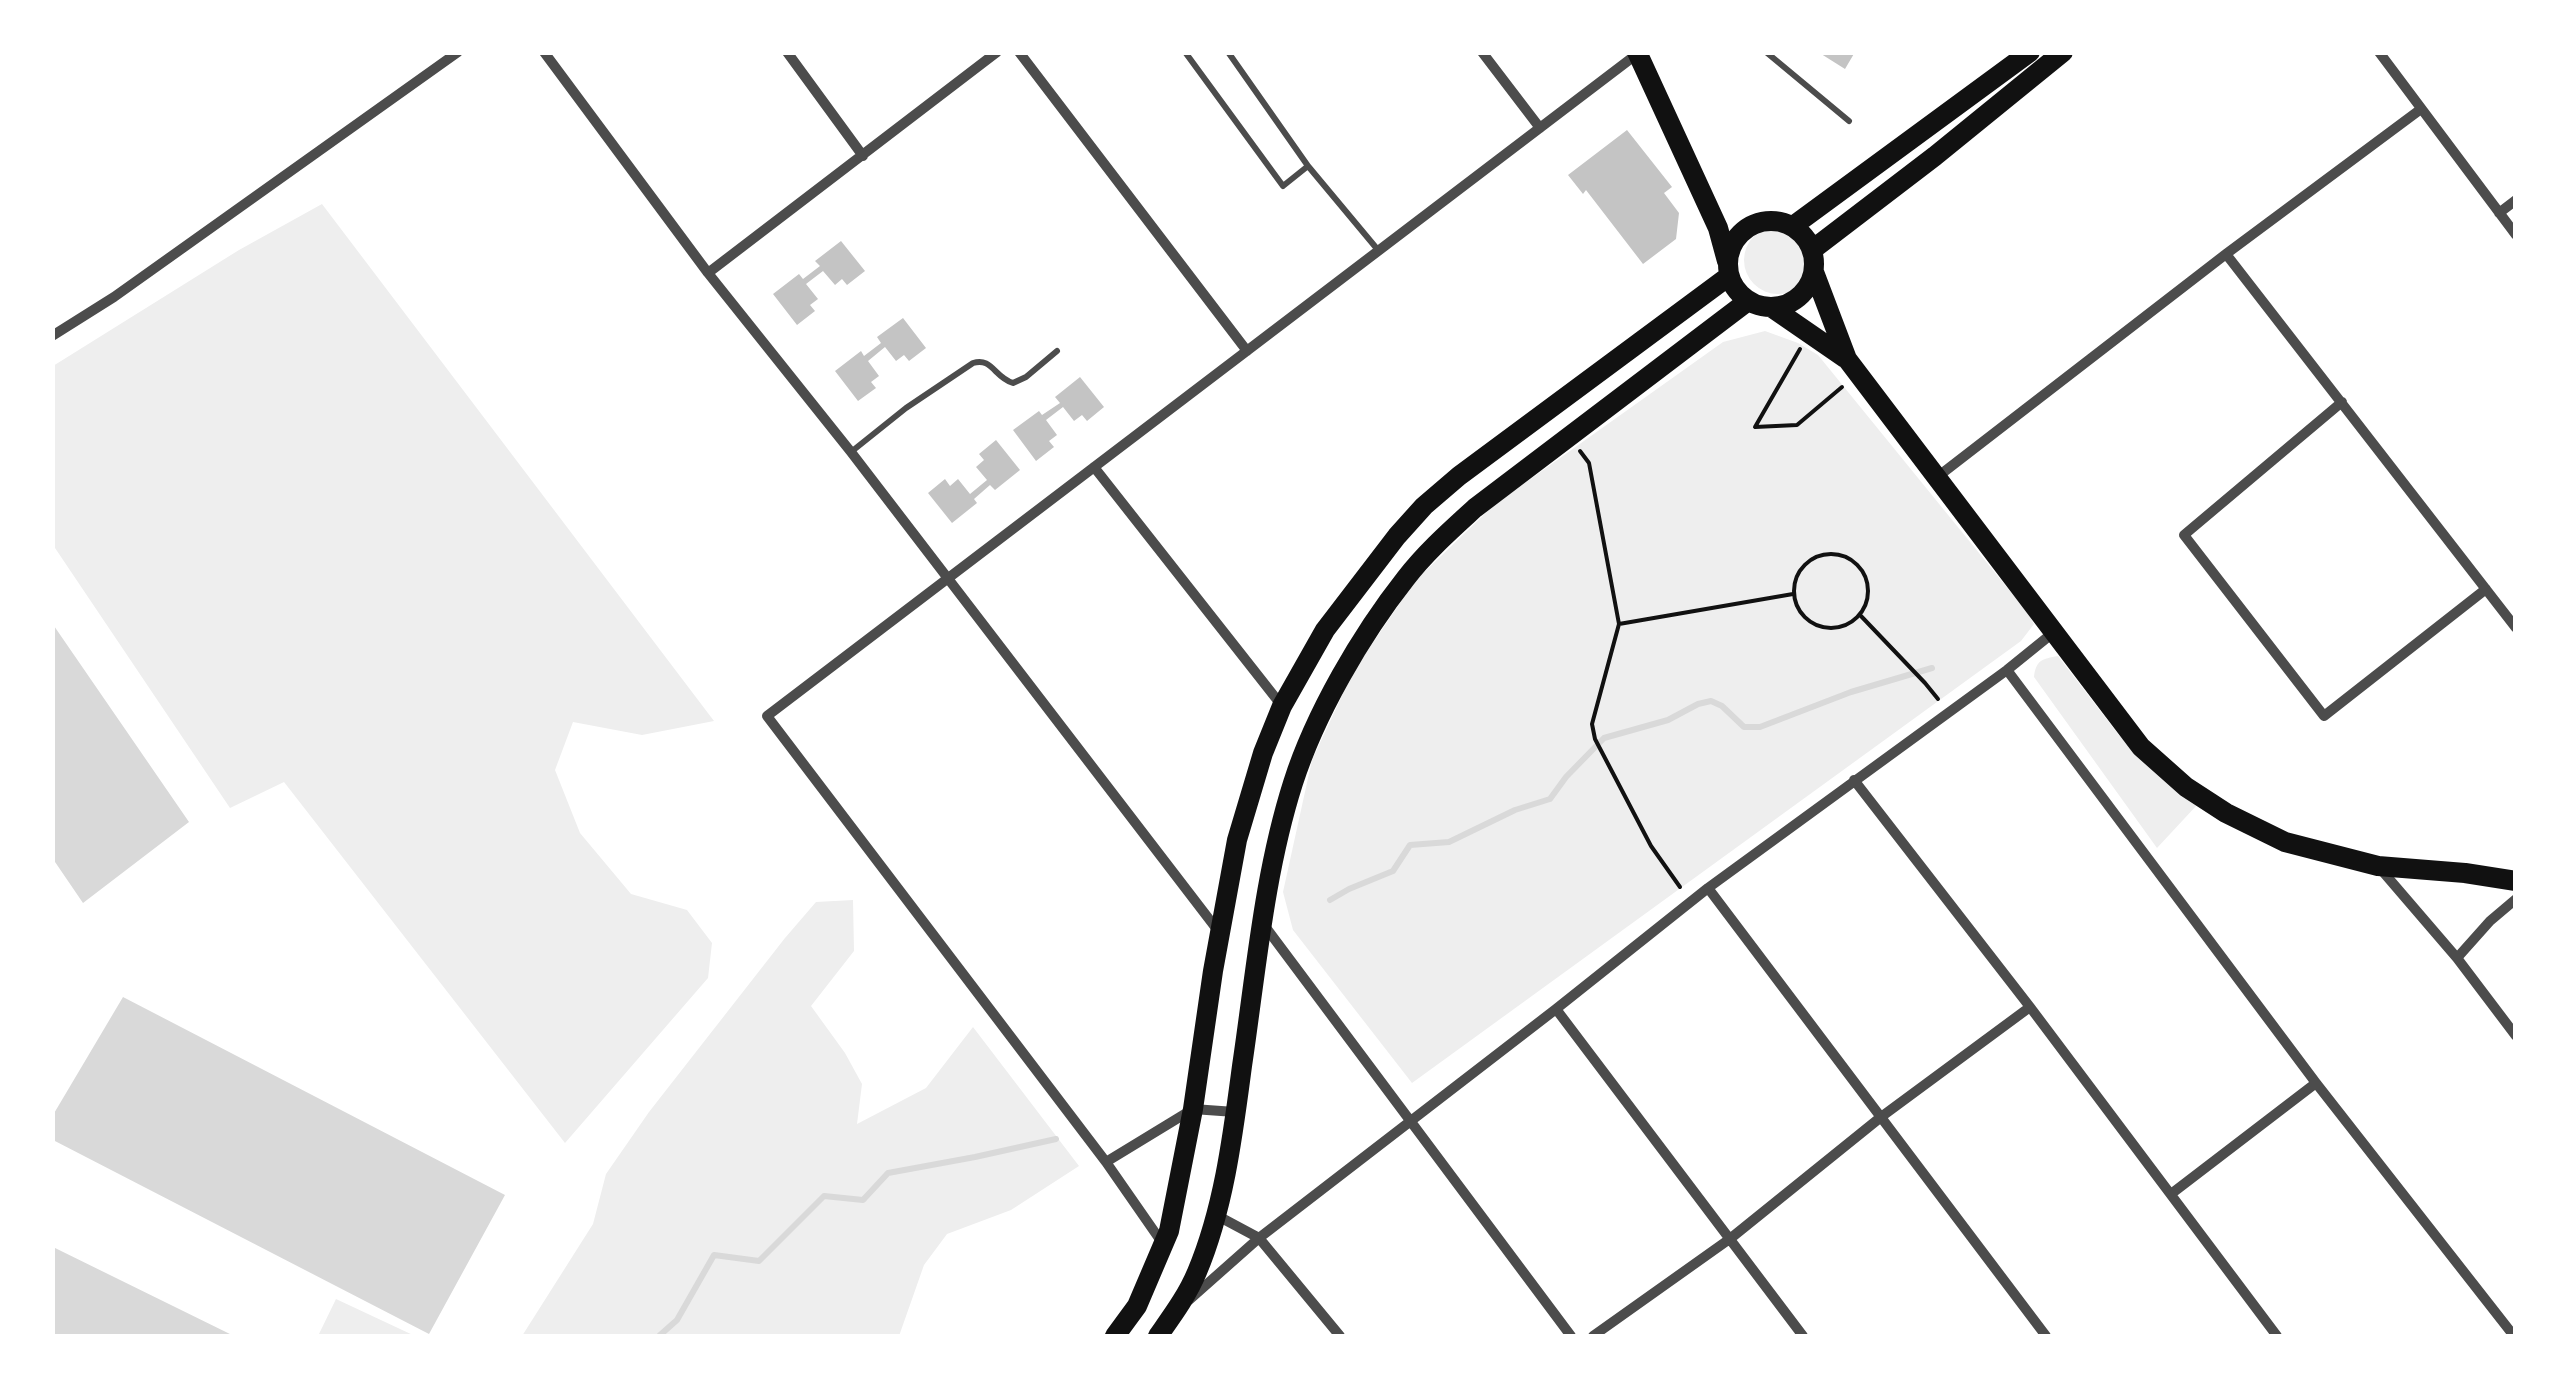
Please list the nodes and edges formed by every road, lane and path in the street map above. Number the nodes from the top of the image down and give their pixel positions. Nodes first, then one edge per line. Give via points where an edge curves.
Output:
1 (458, 52) edge
2 (544, 52) edge
3 (787, 52) edge
4 (998, 52) edge
5 (1020, 52) edge
6 (1185, 52) edge
7 (1228, 52) edge
8 (1482, 52) edge
9 (1766, 52) edge
10 (2063, 52) edge
11 (2379, 52) edge
12 (1637, 53) edge
13 (2028, 53) edge
14 (2038, 73) junction
15 (2420, 109) junction
16 (1849, 121) dead end
17 (1540, 128) junction
18 (864, 156) junction
19 (1308, 166) junction
20 (2516, 200) edge
21 (2499, 213) junction
22 (1793, 226) junction
23 (2516, 235) edge
24 (1812, 250) junction
25 (1378, 251) junction
26 (2226, 254) junction
27 (1728, 269) junction
28 (1814, 272) junction
29 (708, 273) junction
30 (1748, 301) junction
31 (1771, 307) junction
32 (1810, 332) junction
33 (52, 336) edge
34 (1057, 351) dead end
35 (1247, 351) junction
36 (1852, 366) junction
37 (2342, 402) junction
38 (850, 452) junction
39 (1589, 463) dead end
40 (1094, 467) junction
41 (1936, 478) junction
42 (948, 579) junction
43 (2486, 589) junction
44 (1793, 594) junction
45 (1860, 615) junction
46 (1619, 624) junction
47 (2516, 628) edge
48 (2055, 632) junction
49 (2007, 670) junction
50 (1282, 706) junction
51 (1948, 712) junction
52 (1854, 780) junction
53 (2378, 866) junction
54 (2516, 881) edge
55 (1708, 888) junction
56 (2516, 899) edge
57 (1690, 901) junction
58 (1263, 924) junction
59 (1220, 933) junction
60 (2457, 958) junction
61 (2030, 1007) junction
62 (1556, 1009) junction
63 (2516, 1036) edge
64 (2316, 1083) junction
65 (1193, 1109) junction
66 (1236, 1112) junction
67 (1881, 1117) junction
68 (1410, 1120) junction
69 (1106, 1162) junction
70 (2171, 1194) junction
71 (1216, 1215) junction
72 (1258, 1238) junction
73 (1730, 1238) junction
74 (1164, 1244) junction
75 (1176, 1312) junction
76 (1115, 1336) edge
77 (1158, 1336) edge
78 (1340, 1336) edge
79 (1571, 1336) edge
80 (1593, 1336) edge
81 (1803, 1336) edge
82 (2046, 1336) edge
83 (2277, 1336) edge
84 (2515, 1336) edge

1 - 33 street
2 - 29 street
3 - 18 street
4 - 18 street
5 - 35 street
6 - 19 lane via 1283,186
7 - 19 lane
8 - 17 street
9 - 16 lane
10 - 14 main road
11 - 15 street
12 - 17 street
12 - 27 main road via 1718,228
13 - 14 main road
13 - 22 main road
14 - 24 main road
15 - 21 street
15 - 26 street
17 - 25 street
18 - 29 street
19 - 25 lane
20 - 21 street
21 - 23 street
22 - 24 main road
22 - 27 main road via 1756,223 1736,238
24 - 28 main road
25 - 35 street
26 - 37 street
26 - 41 street
27 - 30 main road
27 - 50 main road via 1424,506 1325,630
28 - 31 main road via 1798,297
28 - 36 main road
29 - 38 street
30 - 31 main road
30 - 58 main road via 1475,508 1406,577 1308,744 1272,862
31 - 32 main road
32 - 36 main road
32 - 36 path via 1755,427 1797,425
34 - 38 lane via 1012,383 988,364 973,363
35 - 40 street
36 - 41 main road
37 - 43 street
37 - 43 street via 2184,535 2324,716
38 - 42 street
39 - 46 path
40 - 42 street
40 - 50 street
41 - 48 main road
42 - 59 street
42 - 69 street via 767,716
43 - 47 street
44 - 45 path via 1803,617 1826,628
44 - 45 path via 1808,561 1842,555 1867,580
44 - 46 path
45 - 51 path
46 - 57 path via 1592,724 1594,739
48 - 49 street
48 - 53 main road via 2142,747 2186,787 2285,842
49 - 51 street
49 - 64 street
50 - 59 main road via 1237,840
51 - 52 street
52 - 55 street
52 - 61 street
53 - 54 main road
53 - 60 street
55 - 57 street
55 - 67 street
56 - 60 street
57 - 62 street
58 - 66 main road
58 - 68 street
59 - 65 main road
60 - 63 street
61 - 67 street
61 - 70 street
62 - 68 street
62 - 73 street
64 - 70 street
64 - 84 street
65 - 66 street
65 - 69 street
65 - 74 main road
66 - 71 main road
67 - 73 street
67 - 82 street
68 - 72 street
68 - 79 street
69 - 74 street
70 - 83 street
71 - 72 street
71 - 75 main road
72 - 75 street
72 - 78 street
73 - 80 street
73 - 81 street
74 - 76 main road via 1137,1306
75 - 77 main road

